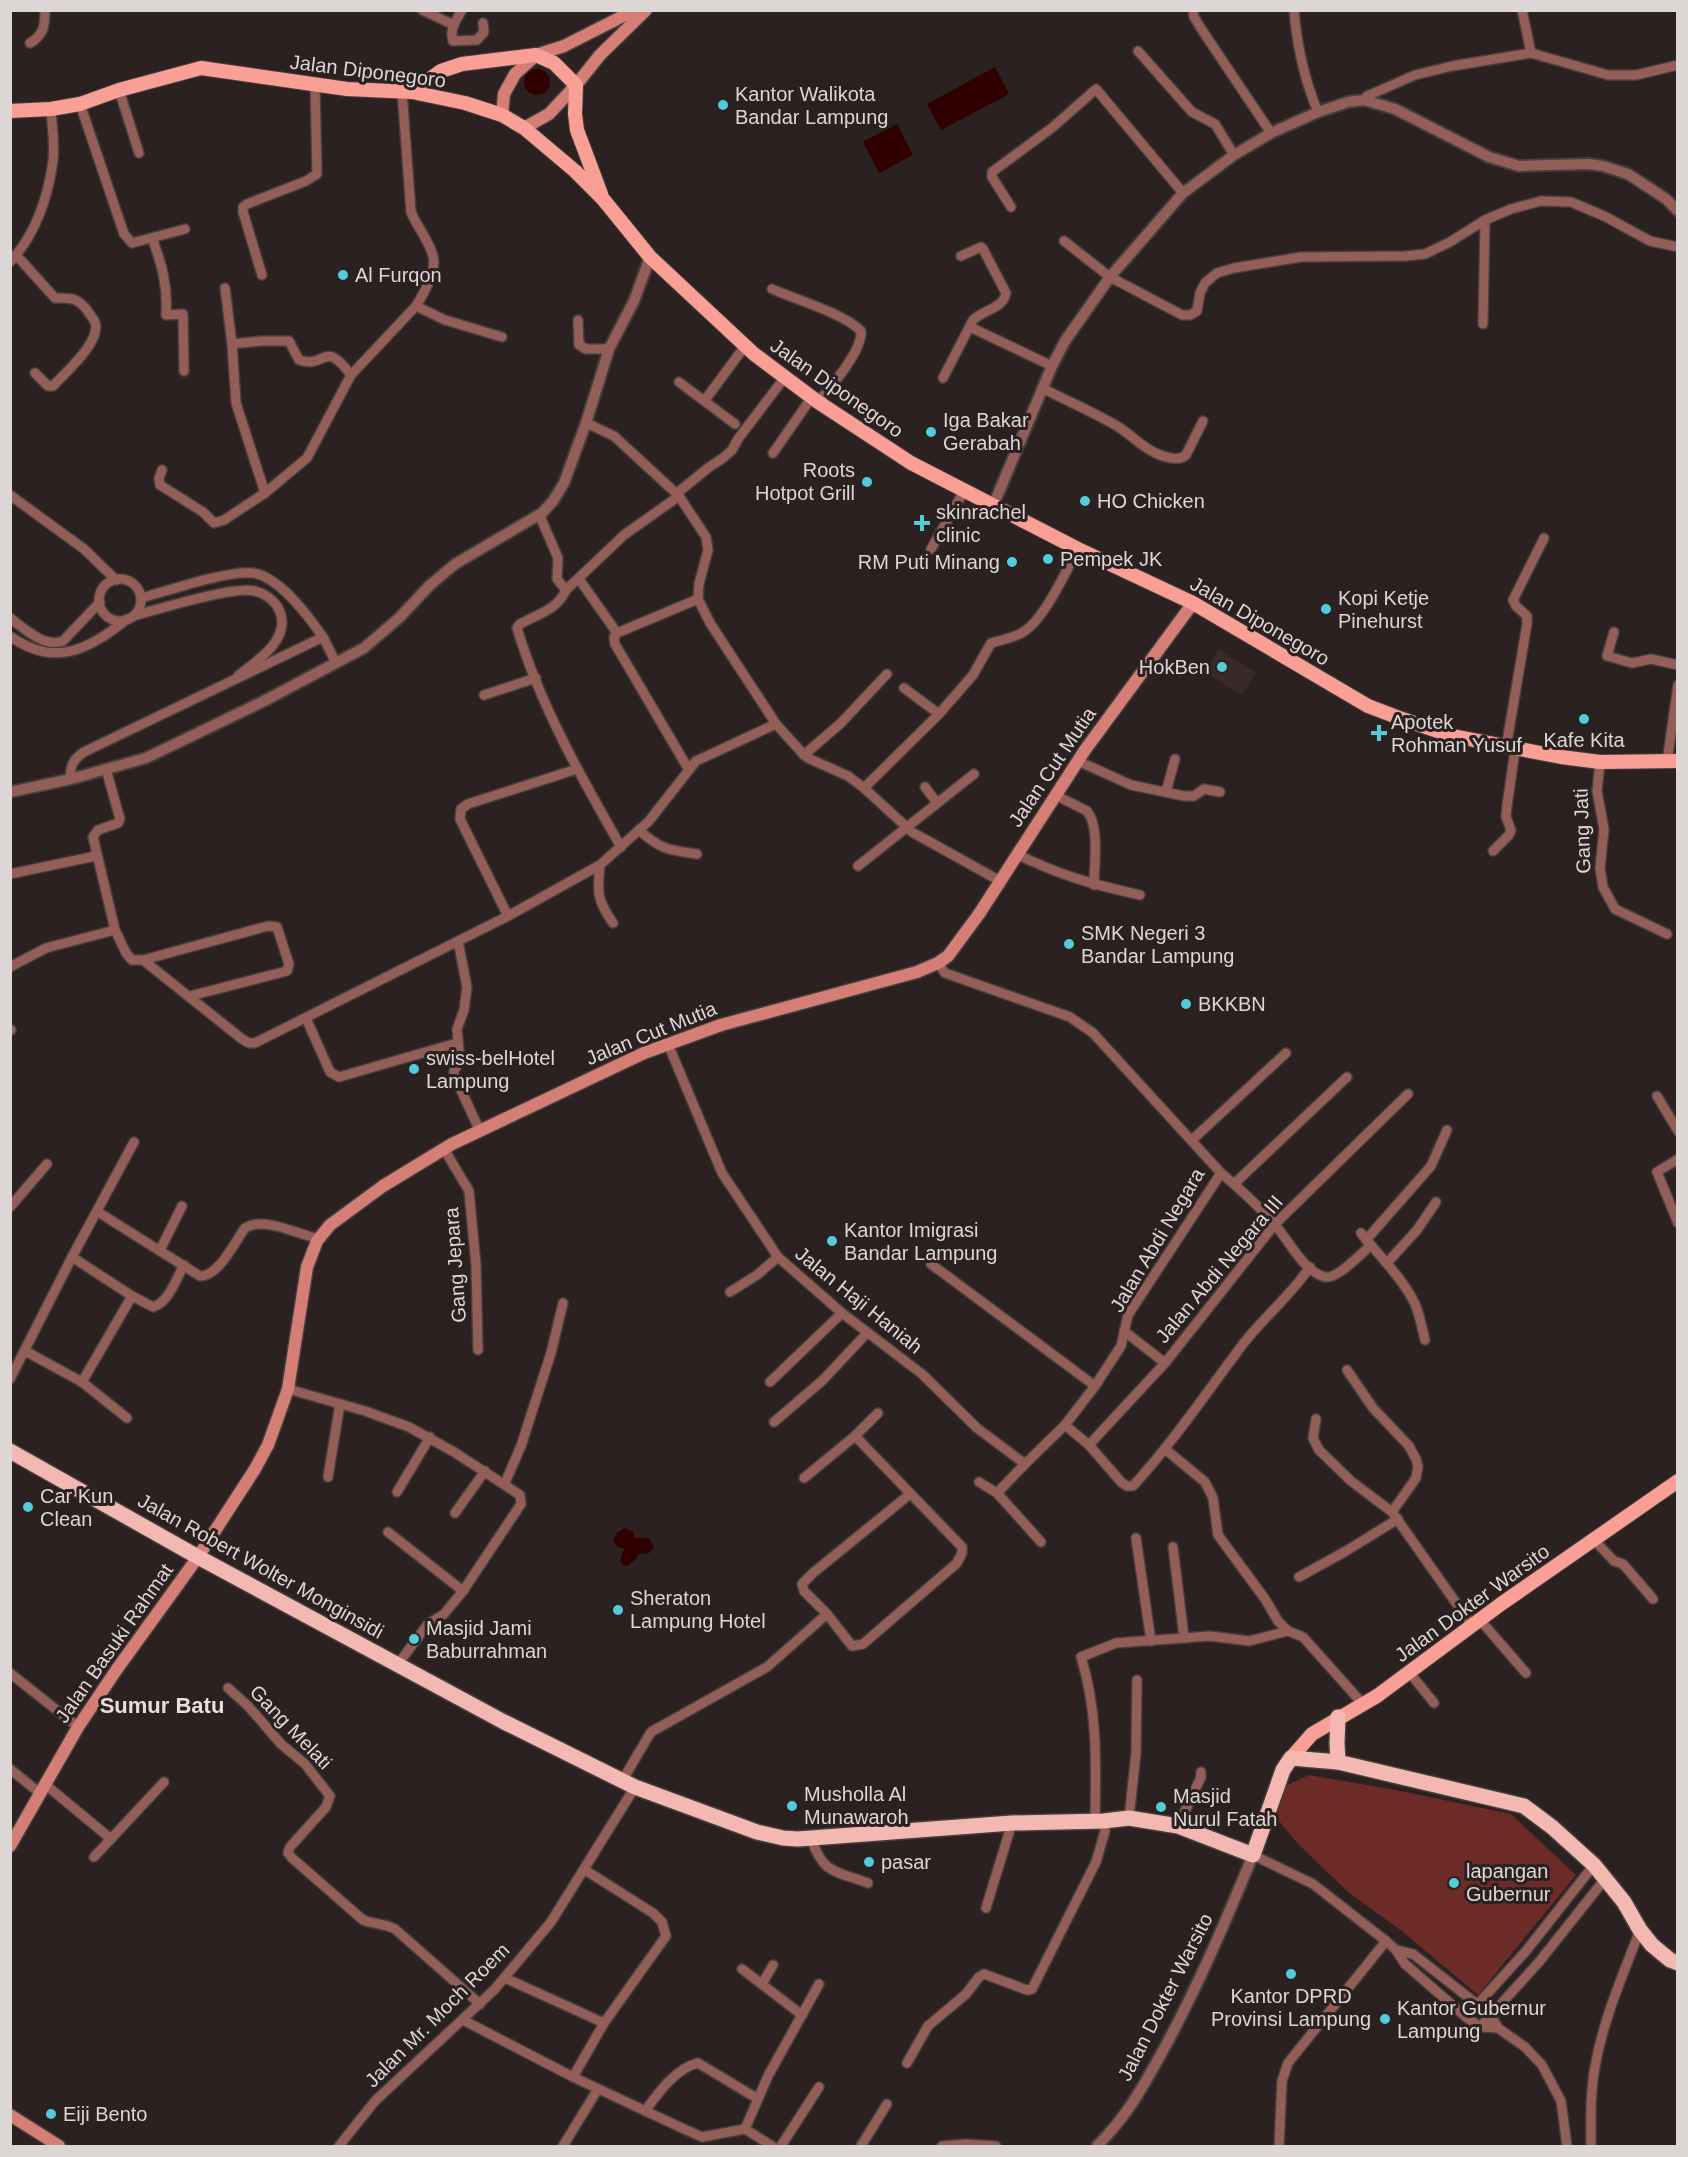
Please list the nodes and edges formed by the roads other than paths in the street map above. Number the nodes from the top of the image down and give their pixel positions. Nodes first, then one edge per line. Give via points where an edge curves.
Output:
1 (45, 10) edge
2 (422, 10) edge
3 (462, 10) edge
4 (635, 10) edge
5 (646, 10) edge
6 (1193, 10) edge
7 (1294, 10) edge
8 (1522, 10) edge
9 (483, 23) dead end
10 (453, 25) junction
11 (30, 43) dead end
12 (1138, 51) dead end
13 (1531, 52) junction
14 (536, 55) junction
15 (1677, 65) edge
16 (315, 85) junction
17 (576, 85) junction
18 (119, 90) junction
19 (407, 91) junction
20 (1364, 100) junction
21 (80, 104) junction
22 (51, 109) junction
23 (10, 111) edge
24 (1318, 112) junction
25 (502, 115) junction
26 (524, 128) junction
27 (1271, 133) junction
28 (139, 153) dead end
29 (1234, 155) junction
30 (1183, 193) junction
31 (603, 199) junction
32 (1011, 207) dead end
33 (1677, 211) edge
34 (1485, 220) junction
35 (185, 229) dead end
36 (152, 238) junction
37 (1064, 241) dead end
38 (1677, 247) edge
39 (961, 256) dead end
40 (650, 257) junction
41 (14, 259) edge
42 (262, 275) dead end
43 (1110, 277) junction
44 (225, 288) dead end
45 (772, 289) dead end
46 (416, 306) junction
47 (578, 320) dead end
48 (1482, 324) dead end
49 (970, 327) junction
50 (502, 338) dead end
51 (232, 344) junction
52 (745, 346) junction
53 (609, 349) junction
54 (1052, 366) junction
55 (184, 371) dead end
56 (35, 373) dead end
57 (351, 375) junction
58 (785, 377) junction
59 (943, 378) dead end
60 (679, 382) dead end
61 (1042, 388) junction
62 (815, 399) junction
63 (705, 400) junction
64 (1203, 422) dead end
65 (586, 423) junction
66 (735, 424) dead end
67 (773, 453) dead end
68 (162, 470) dead end
69 (964, 491) junction
70 (265, 493) junction
71 (10, 495) edge
72 (677, 495) junction
73 (993, 506) junction
74 (539, 514) junction
75 (1544, 538) dead end
76 (930, 549) dead end
77 (1078, 549) junction
78 (579, 579) junction
79 (116, 580) junction
80 (566, 590) junction
81 (141, 598) junction
82 (698, 599) junction
83 (100, 602) junction
84 (1193, 603) junction
85 (130, 617) junction
86 (10, 618) edge
87 (1614, 632) dead end
88 (617, 633) junction
89 (10, 636) edge
90 (324, 637) junction
91 (336, 663) junction
92 (1677, 665) edge
93 (887, 674) dead end
94 (536, 678) junction
95 (227, 685) junction
96 (1677, 685) edge
97 (904, 688) dead end
98 (484, 695) dead end
99 (939, 714) junction
100 (776, 724) junction
101 (1511, 749) junction
102 (804, 755) junction
103 (1174, 759) dead end
104 (1078, 761) junction
105 (1672, 761) edge
106 (1600, 762) junction
107 (106, 769) junction
108 (576, 769) junction
109 (689, 770) junction
110 (974, 774) dead end
111 (71, 779) junction
112 (925, 787) dead end
113 (864, 788) junction
114 (10, 792) edge
115 (1166, 792) junction
116 (1220, 792) dead end
117 (1055, 795) junction
118 (936, 803) junction
119 (906, 826) junction
120 (639, 830) junction
121 (621, 847) junction
122 (1493, 851) dead end
123 (1017, 854) junction
124 (697, 855) dead end
125 (96, 856) junction
126 (600, 865) junction
127 (858, 866) dead end
128 (10, 874) edge
129 (1000, 881) junction
130 (1094, 885) junction
131 (1140, 895) dead end
132 (508, 916) junction
133 (613, 923) dead end
134 (115, 930) junction
135 (1667, 934) dead end
136 (458, 941) junction
137 (143, 960) junction
138 (938, 963) junction
139 (10, 967) edge
140 (190, 996) junction
141 (306, 1018) junction
142 (457, 1043) junction
143 (668, 1044) junction
144 (1286, 1053) dead end
145 (1347, 1077) dead end
146 (1408, 1094) dead end
147 (1657, 1096) dead end
148 (1447, 1130) dead end
149 (480, 1131) junction
150 (1677, 1131) edge
151 (1192, 1140) junction
152 (134, 1142) dead end
153 (444, 1149) junction
154 (1677, 1159) edge
155 (47, 1164) dead end
156 (1221, 1173) junction
157 (1234, 1184) junction
158 (1436, 1202) dead end
159 (182, 1206) dead end
160 (10, 1207) edge
161 (98, 1212) junction
162 (1677, 1223) edge
163 (1275, 1224) junction
164 (1366, 1239) junction
165 (317, 1241) junction
166 (160, 1250) junction
167 (72, 1257) junction
168 (778, 1257) junction
169 (1387, 1263) junction
170 (932, 1264) dead end
171 (184, 1265) junction
172 (1310, 1267) junction
173 (730, 1292) dead end
174 (132, 1296) junction
175 (563, 1303) dead end
176 (842, 1313) junction
177 (1124, 1331) junction
178 (867, 1333) junction
179 (1425, 1340) dead end
180 (478, 1350) dead end
181 (26, 1351) junction
182 (1165, 1363) junction
183 (1347, 1370) dead end
184 (10, 1379) edge
185 (82, 1382) junction
186 (770, 1382) dead end
187 (1095, 1386) junction
188 (288, 1389) junction
189 (340, 1404) junction
190 (878, 1413) dead end
191 (127, 1418) dead end
192 (1316, 1419) dead end
193 (774, 1422) dead end
194 (1065, 1425) junction
195 (855, 1436) junction
196 (430, 1437) junction
197 (1089, 1445) junction
198 (1165, 1449) junction
199 (10, 1451) edge
200 (1021, 1461) junction
201 (485, 1471) junction
202 (328, 1477) dead end
203 (804, 1478) dead end
204 (1677, 1480) edge
205 (979, 1482) dead end
206 (505, 1483) junction
207 (397, 1492) dead end
208 (997, 1493) junction
209 (910, 1494) junction
210 (455, 1514) dead end
211 (1395, 1515) junction
212 (387, 1532) dead end
213 (1136, 1538) dead end
214 (1594, 1540) junction
215 (1041, 1542) dead end
216 (1173, 1547) dead end
217 (198, 1557) junction
218 (1299, 1577) dead end
219 (463, 1591) junction
220 (1653, 1599) dead end
221 (827, 1614) junction
222 (1477, 1624) junction
223 (1288, 1630) junction
224 (1184, 1637) junction
225 (1151, 1641) junction
226 (398, 1664) junction
227 (1409, 1672) junction
228 (10, 1673) edge
229 (1526, 1673) dead end
230 (1137, 1680) dead end
231 (228, 1688) dead end
232 (1434, 1702) dead end
233 (1362, 1703) junction
234 (1338, 1717) junction
235 (78, 1727) junction
236 (1291, 1758) junction
237 (1338, 1762) junction
238 (10, 1769) edge
239 (1201, 1772) dead end
240 (164, 1782) dead end
241 (629, 1784) junction
242 (44, 1790) junction
243 (1129, 1818) junction
244 (1100, 1821) junction
245 (1012, 1822) junction
246 (1178, 1826) junction
247 (811, 1838) junction
248 (111, 1839) junction
249 (10, 1846) edge
250 (1253, 1855) junction
251 (94, 1857) dead end
252 (1594, 1865) junction
253 (585, 1870) junction
254 (1605, 1879) junction
255 (868, 1883) dead end
256 (986, 1908) dead end
257 (1640, 1930) junction
258 (1386, 1941) junction
259 (1396, 1950) junction
260 (1677, 1963) edge
261 (773, 1965) dead end
262 (742, 1969) dead end
263 (505, 1978) junction
264 (762, 1984) junction
265 (819, 1984) dead end
266 (480, 2004) junction
267 (1477, 2005) junction
268 (1491, 2014) junction
269 (802, 2015) junction
270 (1466, 2017) junction
271 (463, 2020) junction
272 (604, 2023) junction
273 (1480, 2027) junction
274 (1498, 2028) junction
275 (907, 2063) dead end
276 (573, 2077) junction
277 (819, 2087) dead end
278 (598, 2089) junction
279 (758, 2099) junction
280 (887, 2104) dead end
281 (645, 2111) junction
282 (10, 2115) edge
283 (745, 2129) junction
284 (702, 2137) junction
285 (59, 2146) edge
286 (339, 2146) edge
287 (563, 2146) edge
288 (696, 2146) edge
289 (772, 2146) edge
290 (781, 2146) edge
291 (861, 2146) edge
292 (942, 2146) edge
293 (996, 2146) edge
294 (1097, 2146) edge
295 (1280, 2146) edge
296 (1566, 2146) edge
297 (1591, 2146) edge

1 - 11 street via 43,31
2 - 10 street
3 - 10 street
4 - 14 main road via 564,46
5 - 17 main road
6 - 27 street via 1202,30
7 - 24 street via 1304,77
8 - 13 street
9 - 10 street via 484,32 477,40 459,42 453,41
12 - 29 street via 1192,112 1215,124
13 - 15 street via 1608,75 1636,75
13 - 20 street via 1415,75
14 - 17 main road via 554,63
14 - 19 main road via 462,64
14 - 25 main road via 509,84
16 - 18 main road, Jalan Diponegoro via 201,68
16 - 19 main road, Jalan Diponegoro
16 - 42 street via 317,174 243,207
17 - 26 main road via 549,114
17 - 31 main road via 577,130
18 - 21 main road, Jalan Diponegoro
18 - 28 street
19 - 25 main road, Jalan Diponegoro
19 - 46 street via 411,212 434,264
20 - 24 street
20 - 33 street via 1395,109 1488,157 1519,166 1588,164 1628,174
21 - 22 main road, Jalan Diponegoro
21 - 36 street via 124,234 132,243
22 - 23 main road, Jalan Diponegoro
22 - 41 street via 53,159 46,196 30,236
24 - 27 street
25 - 26 main road, Jalan Diponegoro
26 - 31 main road, Jalan Diponegoro
27 - 29 street
29 - 30 street
30 - 32 street via 1096,88 1053,127 992,172
30 - 43 street
31 - 40 main road, Jalan Diponegoro
34 - 38 street via 1540,201 1571,202 1650,241
34 - 43 street via 1425,254 1301,257 1217,273 1205,283 1197,311 1190,315 1182,315
34 - 48 street
35 - 36 street
36 - 55 street via 163,268 166,315 183,314
37 - 43 street
39 - 49 street via 981,247 1006,293 1003,303 979,314
40 - 52 main road, Jalan Diponegoro
40 - 53 street via 634,301
41 - 56 street via 55,298 81,302 95,321 90,346 53,386
43 - 54 street
44 - 51 street
45 - 62 street via 815,306 860,328 862,333 840,377
46 - 50 street via 445,320
46 - 57 street
47 - 53 street via 579,345 586,349
49 - 54 street
49 - 59 street
51 - 57 street via 289,341 299,360 306,363 326,355 334,357
51 - 70 street via 237,411
52 - 58 main road, Jalan Diponegoro
52 - 63 street
53 - 65 street
54 - 61 street
57 - 70 street via 307,458
58 - 62 main road, Jalan Diponegoro
58 - 72 street via 732,450
60 - 63 street
61 - 64 street via 1119,427 1159,455 1172,458 1186,455
61 - 73 street
62 - 67 street
62 - 69 main road, Jalan Diponegoro via 911,464
63 - 66 street
65 - 72 street via 614,436
65 - 74 street via 564,483 554,501
68 - 70 street via 160,484 213,523
69 - 73 main road, Jalan Diponegoro
69 - 76 street
71 - 79 street via 84,549
72 - 78 street via 633,528
72 - 82 street via 706,537 708,550
73 - 77 main road, Jalan Diponegoro
74 - 80 street via 558,558 557,579
74 - 91 street via 455,564 364,648
75 - 101 street via 1513,600 1527,616 1527,624
77 - 84 main road, Jalan Diponegoro
77 - 99 street via 1045,608 1022,633 991,643 973,675
78 - 80 street
78 - 88 street
79 - 81 street via 133,584
79 - 83 street via 103,589
80 - 94 street via 554,608 518,626
81 - 85 street via 139,609
81 - 90 street via 237,573 255,573 300,604
82 - 88 street
82 - 100 street
83 - 85 street via 109,617
83 - 86 street via 63,641 55,644
84 - 101 main road, Jalan Diponegoro via 1368,706 1453,736
84 - 104 main road, Jalan Cut Mutia
85 - 89 street via 114,630 63,653 42,653
85 - 95 street via 245,591 256,591 276,603 282,618 277,639
87 - 92 street via 1607,656 1632,663 1651,659
88 - 109 street via 615,644
90 - 91 street
90 - 95 street
91 - 107 street via 180,743
93 - 102 street
94 - 98 street
94 - 108 street
95 - 111 street via 84,752 75,759
96 - 105 street
97 - 99 street
99 - 113 street
100 - 102 street
100 - 109 street via 705,756
101 - 106 main road, Jalan Diponegoro
101 - 122 street via 1506,817 1511,830
102 - 113 street
103 - 115 street
104 - 115 street via 1131,785
104 - 117 main road, Jalan Cut Mutia
105 - 106 main road, Jalan Diponegoro
106 - 135 street, Gang Jati via 1597,791 1604,829 1600,868 1603,887 1615,909
107 - 111 street
107 - 125 street via 120,819 94,834
108 - 121 street
108 - 132 street via 460,809 460,819
109 - 120 street
110 - 118 street
111 - 114 street
112 - 118 street
113 - 119 street
115 - 116 street via 1194,796 1204,789
117 - 123 main road, Jalan Cut Mutia
117 - 130 street via 1091,816
118 - 119 street
119 - 127 street
119 - 129 street
120 - 121 street
120 - 124 street via 666,850
121 - 126 street
123 - 129 main road, Jalan Cut Mutia
123 - 130 street via 1047,870
125 - 128 street
125 - 134 street
126 - 132 street
126 - 133 street via 600,904
129 - 138 main road, Jalan Cut Mutia via 948,956
130 - 131 street
132 - 136 street
134 - 137 street via 129,957
134 - 139 street via 46,948
136 - 141 street
136 - 142 street via 466,987
137 - 140 street
137 - 140 street via 272,925 278,927 289,964 287,970
138 - 143 main road, Jalan Cut Mutia
138 - 151 street, Jalan Abdi Negara via 945,973 1070,1017 1093,1034
140 - 141 street via 249,1043
141 - 142 street via 330,1072 339,1077
142 - 149 street via 460,1060 454,1075
143 - 149 main road, Jalan Cut Mutia
143 - 168 street, Jalan Haji Haniah via 722,1173
144 - 151 street
145 - 157 street
146 - 163 street, Jalan Abdi Negara III
147 - 150 street
148 - 164 street via 1431,1166
149 - 153 main road, Jalan Cut Mutia
151 - 156 street, Jalan Abdi Negara
152 - 161 street
153 - 165 main road, Jalan Cut Mutia via 352,1208
153 - 180 street, Gang Jepara via 469,1191
154 - 162 street via 1657,1172
155 - 160 street
156 - 157 street
156 - 177 street, Jalan Abdi Negara via 1128,1315
157 - 163 street
158 - 169 street
159 - 166 street
161 - 166 street
161 - 167 street
163 - 172 street
163 - 182 street, Jalan Abdi Negara III
164 - 169 street
164 - 172 street via 1331,1276 1325,1277
165 - 171 street via 270,1225 250,1224 211,1274 200,1276
165 - 188 main road, Jalan Cut Mutia via 299,1307
166 - 171 street
167 - 174 street
167 - 181 street
168 - 173 street
168 - 176 street, Jalan Haji Haniah
169 - 179 street via 1414,1302
170 - 187 street
171 - 174 street via 159,1305 153,1307
172 - 198 street via 1243,1344
174 - 185 street
175 - 206 street via 551,1353
176 - 178 street, Jalan Haji Haniah
176 - 186 street
177 - 182 street
177 - 187 street, Jalan Abdi Negara via 1121,1346
178 - 193 street via 823,1380
178 - 200 street, Jalan Haji Haniah via 922,1374 977,1428
181 - 184 street
181 - 185 street
182 - 197 street, Jalan Abdi Negara III
183 - 211 street via 1416,1459 1416,1478
185 - 191 street
187 - 194 street, Jalan Abdi Negara
188 - 189 street
188 - 217 main road, Jalan Cut Mutia via 268,1445
189 - 196 street
189 - 202 street
190 - 195 street
192 - 211 street via 1313,1438 1318,1450
194 - 197 street
194 - 200 street, Jalan Abdi Negara
195 - 203 street
195 - 209 street
196 - 201 street
196 - 207 street
197 - 198 street via 1129,1487
198 - 223 street via 1205,1482 1213,1498 1218,1534
199 - 217 highway, Jalan Robert Wolter Monginsidi
200 - 208 street, Jalan Abdi Negara
201 - 206 street
201 - 210 street
204 - 214 main road, Jalan Dokter Warsito
205 - 208 street
206 - 219 street via 520,1495 521,1504
208 - 215 street
209 - 221 street via 804,1581 801,1587
209 - 221 street via 962,1547 957,1563 863,1644 852,1646
211 - 218 street via 1346,1551
211 - 222 street
212 - 219 street
213 - 225 street
214 - 220 street via 1614,1561 1623,1564
214 - 222 main road, Jalan Dokter Warsito
216 - 224 street
217 - 226 highway, Jalan Robert Wolter Monginsidi
217 - 235 main road, Jalan Basuki Rahmat
219 - 226 street via 444,1614 428,1624
221 - 241 street, Jalan Mr. Moch Roem via 762,1671 651,1732
222 - 227 main road, Jalan Dokter Warsito
222 - 229 street
223 - 224 street via 1249,1641
223 - 233 street via 1303,1637
224 - 225 street
225 - 244 street via 1116,1643 1081,1657 1089,1682 1094,1723
226 - 241 highway, Jalan Robert Wolter Monginsidi
227 - 232 street
227 - 233 main road, Jalan Dokter Warsito
228 - 235 street
230 - 243 street via 1136,1753
231 - 266 street, Gang Melati via 305,1764 330,1796 326,1807 290,1847 292,1858 363,1920 395,1929
233 - 234 main road, Jalan Dokter Warsito
234 - 236 main road, Jalan Dokter Warsito via 1312,1734
234 - 237 highway
235 - 242 main road, Jalan Basuki Rahmat
236 - 237 highway
236 - 250 highway via 1283,1770
237 - 252 highway via 1524,1806
238 - 242 street
239 - 246 street
240 - 248 street
241 - 247 highway, Jalan Robert Wolter Monginsidi via 757,1832 783,1838
241 - 253 street, Jalan Mr. Moch Roem
242 - 248 street
242 - 249 main road, Jalan Basuki Rahmat
243 - 244 highway, Jalan Robert Wolter Monginsidi
243 - 246 highway, Jalan Robert Wolter Monginsidi
244 - 245 highway, Jalan Robert Wolter Monginsidi
244 - 275 street via 1105,1831 1096,1862 1032,1989 984,1974 928,2026
245 - 247 highway, Jalan Robert Wolter Monginsidi
245 - 256 street
246 - 250 highway, Jalan Robert Wolter Monginsidi
247 - 255 street via 823,1864
248 - 251 street
250 - 258 street via 1313,1884
250 - 294 street, Jalan Dokter Warsito via 1178,2024 1132,2105
252 - 254 highway
252 - 267 street
253 - 263 street, Jalan Mr. Moch Roem via 551,1922
253 - 272 street via 653,1913 662,1922 666,1936
254 - 257 highway
254 - 268 street via 1539,1962
257 - 260 highway
257 - 297 street via 1595,2067
258 - 259 street
258 - 295 street via 1288,2063 1282,2080
259 - 267 street via 1413,1954
259 - 270 street via 1405,1964
261 - 264 street
262 - 264 street
263 - 266 street, Jalan Mr. Moch Roem
263 - 272 street
264 - 269 street
265 - 269 street
266 - 271 street, Jalan Mr. Moch Roem
267 - 268 street
267 - 270 street
268 - 273 street
268 - 274 street
269 - 279 street
270 - 273 street
271 - 276 street
271 - 286 street, Jalan Mr. Moch Roem via 375,2101
272 - 276 street
273 - 274 street
274 - 296 street via 1542,2065 1561,2101
276 - 278 street
277 - 290 street
278 - 281 street
278 - 287 street
279 - 281 street via 698,2063 675,2076
279 - 283 street
280 - 291 street
281 - 284 street
282 - 285 main road
283 - 284 street
283 - 289 street
284 - 288 street
292 - 293 street

